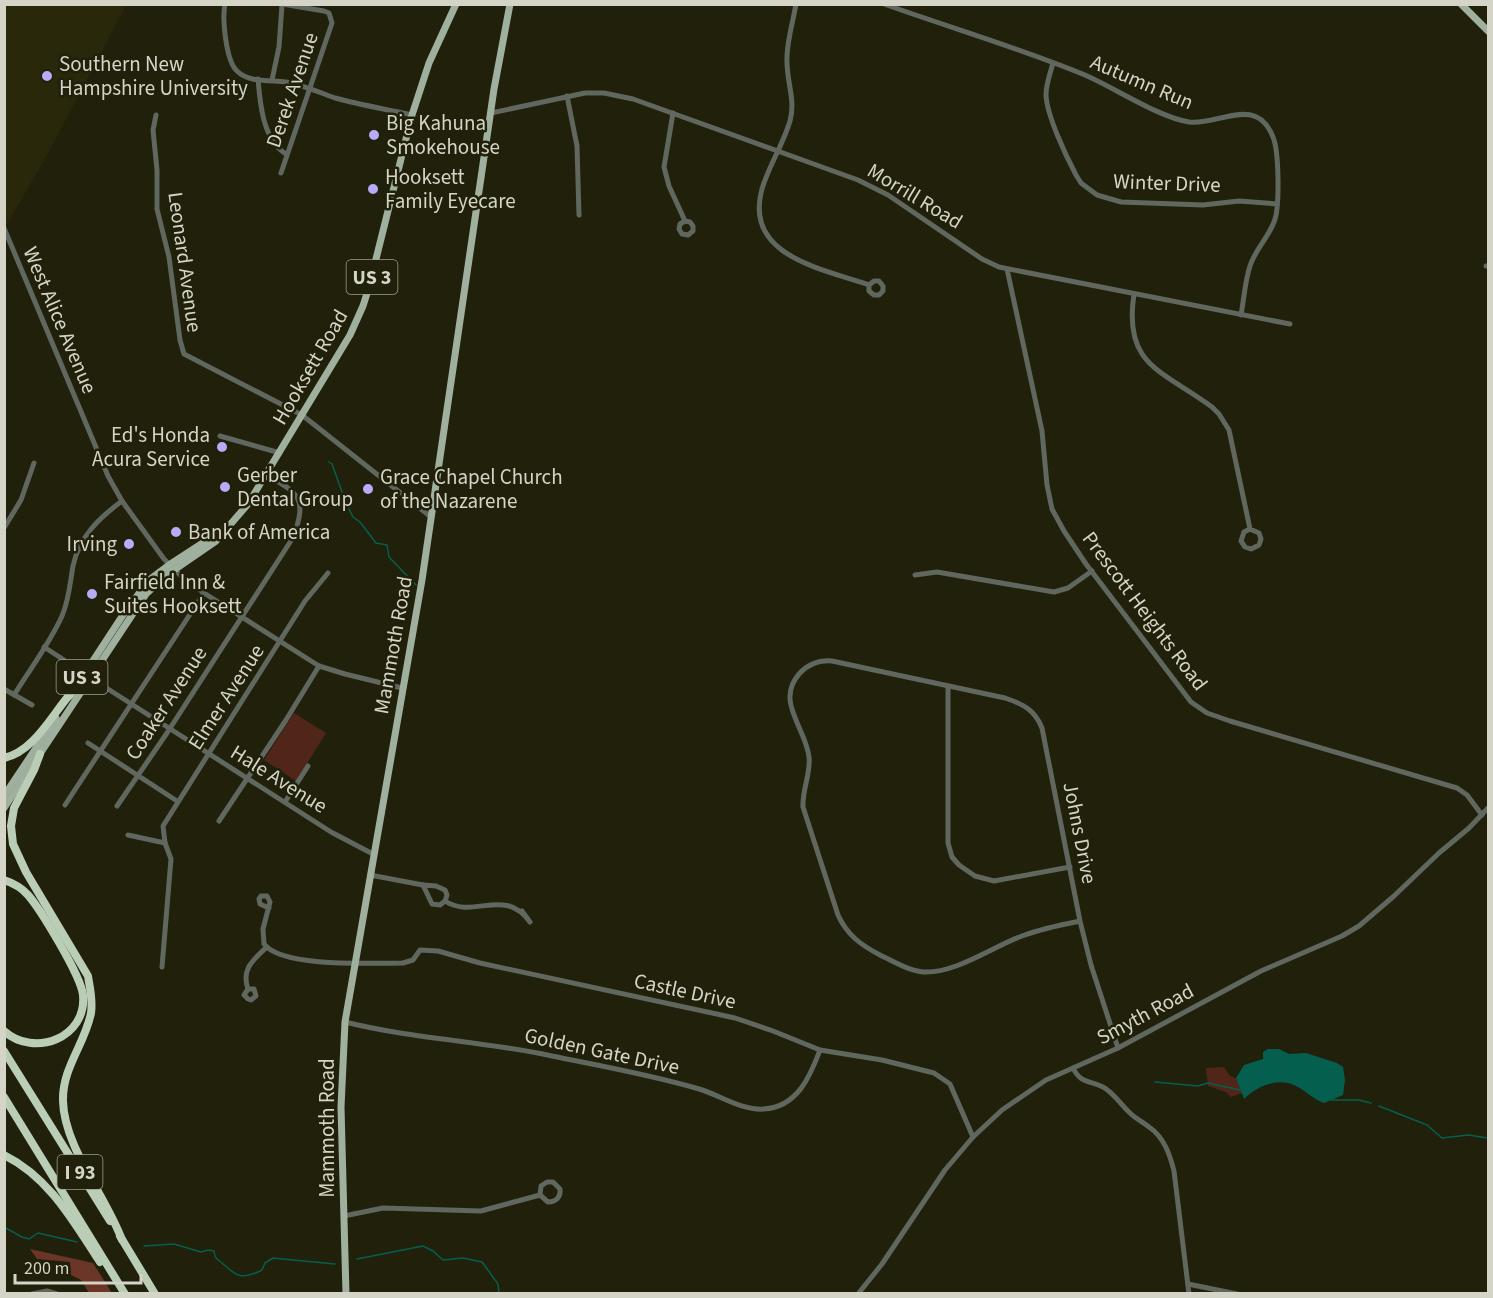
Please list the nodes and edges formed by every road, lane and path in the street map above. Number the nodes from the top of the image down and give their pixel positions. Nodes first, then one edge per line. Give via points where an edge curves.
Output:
1 (225, 4) edge
2 (282, 4) edge
3 (456, 4) edge
4 (510, 4) edge
5 (796, 4) edge
6 (884, 4) edge
7 (1461, 4) edge
8 (899, 7) edge
9 (1488, 31) edge
10 (1053, 63) junction
11 (258, 79) junction
12 (272, 80) junction
13 (310, 88) junction
14 (567, 96) junction
15 (491, 113) junction
16 (673, 113) junction
17 (156, 115) dead end
18 (412, 115) junction
19 (778, 151) junction
20 (286, 154) junction
21 (281, 173) dead end
22 (1277, 204) junction
23 (579, 215) dead end
24 (685, 221) dead end
25 (4, 228) edge
26 (7, 244) edge
27 (1008, 269) junction
28 (869, 285) dead end
29 (1134, 294) junction
30 (1240, 315) junction
31 (1290, 324) dead end
32 (302, 415) junction
33 (220, 436) dead end
34 (280, 453) junction
35 (34, 463) dead end
36 (267, 475) junction
37 (122, 501) junction
38 (431, 517) junction
39 (4, 528) edge
40 (1250, 529) dead end
41 (171, 567) junction
42 (1092, 571) junction
43 (328, 573) dead end
44 (915, 575) dead end
45 (204, 593) junction
46 (241, 616) junction
47 (281, 642) junction
48 (44, 647) junction
49 (64, 660) dead end
50 (320, 666) junction
51 (948, 686) junction
52 (402, 688) junction
53 (4, 689) edge
54 (108, 689) dead end
55 (72, 692) junction
56 (14, 695) junction
57 (132, 704) junction
58 (32, 705) dead end
59 (169, 729) junction
60 (88, 743) dead end
61 (101, 750) junction
62 (40, 754) junction
63 (208, 754) junction
64 (4, 758) edge
65 (308, 766) dead end
66 (139, 775) junction
67 (247, 778) junction
68 (4, 796) edge
69 (177, 801) junction
70 (285, 802) junction
71 (65, 805) dead end
72 (117, 806) dead end
73 (4, 808) edge
74 (1488, 808) edge
75 (1482, 816) junction
76 (219, 821) dead end
77 (128, 835) dead end
78 (165, 843) junction
79 (374, 854) junction
80 (1070, 867) junction
81 (370, 875) junction
82 (4, 880) edge
83 (423, 885) junction
84 (445, 901) junction
85 (268, 908) dead end
86 (522, 911) dead end
87 (1080, 921) junction
88 (267, 947) junction
89 (354, 962) junction
90 (162, 967) dead end
91 (248, 988) dead end
92 (345, 1022) junction
93 (4, 1031) edge
94 (1118, 1048) junction
95 (820, 1050) junction
96 (4, 1051) edge
97 (1073, 1068) junction
98 (4, 1097) edge
99 (973, 1137) junction
100 (4, 1155) edge
101 (540, 1195) dead end
102 (344, 1216) junction
103 (122, 1240) junction
104 (1188, 1284) junction
105 (32, 1293) edge
106 (57, 1293) edge
107 (124, 1293) edge
108 (155, 1293) edge
109 (346, 1293) edge
110 (858, 1293) edge
111 (1189, 1293) edge
112 (1237, 1293) edge

1 - 11 street via 225,30 234,68 246,77
2 - 12 street
2 - 13 street, Derek Avenue via 324,11 331,18
3 - 18 main road, Hooksett Road / US 3 via 429,63
4 - 15 main road, Mammoth Road
5 - 19 street via 787,58 793,107
6 - 8 street, Autumn Run
7 - 9 main road
8 - 10 street, Autumn Run
10 - 22 street, Autumn Run via 1189,122 1238,113 1256,118 1271,130 1275,139
10 - 22 street, Winter Drive via 1047,87 1048,107 1076,175 1089,190 1106,199 1131,202
11 - 12 street
11 - 20 street via 269,136
12 - 13 street
13 - 18 street via 358,104
13 - 20 street, Derek Avenue
14 - 15 street, Morrill Road
14 - 16 street, Morrill Road via 614,94
14 - 23 street via 577,146
15 - 38 main road, Mammoth Road
16 - 19 street, Morrill Road
16 - 24 street via 664,167
17 - 32 street, Leonard Avenue via 153,130 157,209 169,257 182,349 188,357
18 - 32 main road, Hooksett Road / US 3 via 363,306
19 - 27 street, Morrill Road via 876,188 982,259
19 - 28 street via 759,202 760,221 769,238 790,257
20 - 21 street, Derek Avenue
22 - 30 street, Autumn Run via 1275,221 1250,264
25 - 26 street, West Alice Avenue
26 - 37 street, West Alice Avenue via 99,457
27 - 29 street, Morrill Road
27 - 42 street, Prescott Heights Road via 1043,434 1049,500 1064,531
29 - 30 street, Morrill Road
29 - 40 street via 1132,332 1144,358 1212,407 1229,430
30 - 31 street, Morrill Road
32 - 34 main road, Hooksett Road / US 3
32 - 38 street
33 - 34 street
34 - 36 main road, Hooksett Road / US 3
35 - 39 street via 21,500
36 - 41 main road, Hooksett Road / US 3 via 228,526
36 - 46 street, Coaker Avenue via 295,491 300,515 294,536
37 - 41 street, West Alice Avenue
37 - 48 street via 97,522 80,546 64,613
38 - 52 main road, Mammoth Road
41 - 45 street, West Alice Avenue
41 - 55 main road, Hooksett Road / US 3 via 154,575 137,594
41 - 62 main road, Hooksett Road / US 3 via 146,594
42 - 44 street via 1068,588 1050,592 944,573
42 - 75 street, Prescott Heights Road via 1198,709 1451,786 1463,792
43 - 47 street, Elmer Avenue via 305,601
45 - 46 street, West Alice Avenue
45 - 57 street
46 - 47 street, West Alice Avenue
46 - 59 street, Coaker Avenue
47 - 50 street, West Alice Avenue
47 - 63 street, Elmer Avenue
48 - 49 street
48 - 56 street
50 - 52 street, West Alice Avenue
50 - 67 street
51 - 80 street, Johns Drive via 1005,698 1036,715 1042,728
51 - 80 street via 946,833 952,857 967,871 994,880
51 - 87 street, Johns Drive via 822,660 801,672 791,688 790,703 809,753 803,807 842,924 870,950 901,965 934,972 1049,927
52 - 79 main road, Mammoth Road
53 - 56 street
54 - 57 street, Hale Avenue
55 - 64 highway via 33,741 17,754
55 - 68 main road, Hooksett Road / US 3
56 - 58 street
57 - 59 street, Hale Avenue
57 - 61 street
59 - 63 street, Hale Avenue
59 - 66 street, Coaker Avenue
60 - 61 street
61 - 66 street
61 - 71 street
62 - 73 main road, Hooksett Road / US 3
62 - 103 highway via 14,808 13,844 88,976 91,1012 66,1074 64,1113 69,1134
63 - 67 street, Hale Avenue
63 - 69 street, Elmer Avenue
65 - 70 street
66 - 69 street
66 - 72 street, Coaker Avenue
67 - 70 street, Hale Avenue
67 - 76 street
69 - 78 street, Elmer Avenue via 163,826
70 - 79 street, Hale Avenue
74 - 75 street, Smyth Road
75 - 94 street, Smyth Road via 1359,926 1261,971
77 - 78 street
78 - 90 street, Elmer Avenue via 171,859
79 - 81 main road, Mammoth Road
80 - 87 street, Johns Drive
81 - 83 street
81 - 89 main road, Mammoth Road
82 - 93 highway via 33,901 74,969 83,996 77,1020 56,1041 22,1041
83 - 84 street via 445,890
83 - 84 street via 432,904
84 - 86 street via 452,906 499,904
85 - 88 street via 263,933
87 - 94 street, Johns Drive
88 - 89 street, Castle Drive via 305,960
88 - 91 street via 246,970
89 - 92 main road, Mammoth Road
89 - 95 street, Castle Drive via 403,963 413,960 420,950 438,951 735,1018
92 - 95 street, Golden Gate Drive via 550,1055 698,1089 764,1109 783,1104 799,1092
92 - 102 main road, Mammoth Road via 341,1107
94 - 97 street, Smyth Road
95 - 99 street, Castle Drive via 911,1066 943,1077 955,1093
96 - 103 highway, I 93
97 - 99 street, Smyth Road via 1030,1090
97 - 104 street via 1083,1081 1112,1093 1131,1115 1157,1134 1169,1153
98 - 107 highway, I 93
99 - 110 street, Smyth Road
100 - 107 highway via 53,1192
101 - 102 street via 481,1210 384,1208
102 - 109 main road, Mammoth Road
103 - 108 highway, I 93
104 - 111 street
104 - 112 street
105 - 106 street

